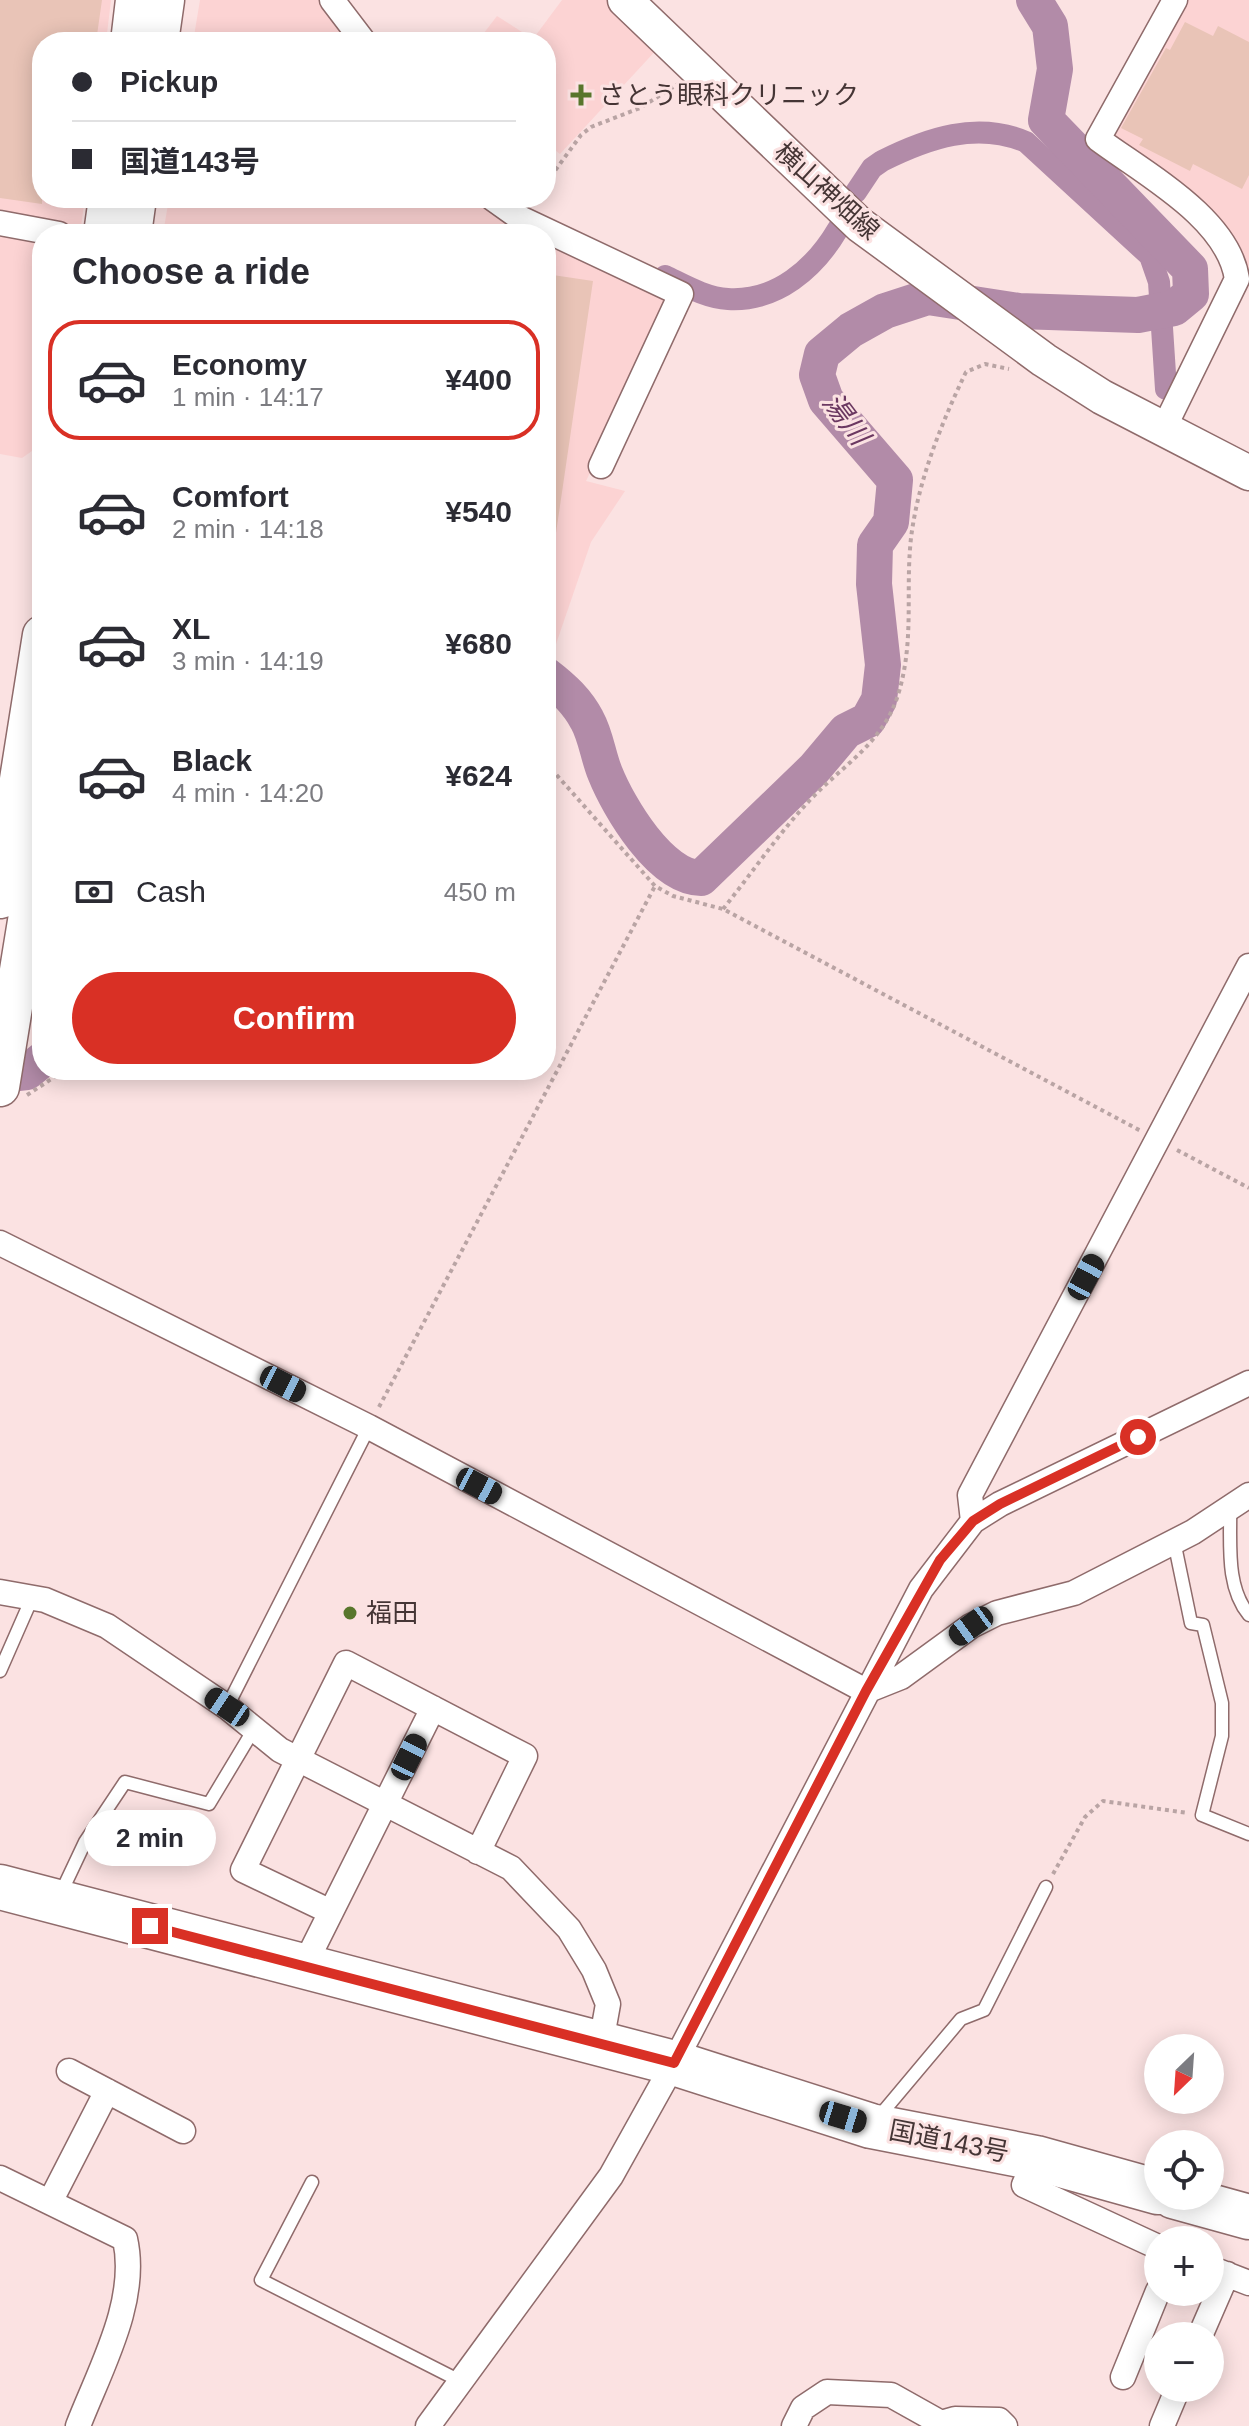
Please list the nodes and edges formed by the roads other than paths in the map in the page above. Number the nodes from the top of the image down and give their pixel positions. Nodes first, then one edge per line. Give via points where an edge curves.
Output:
1 (135, 0) edge
2 (165, 0) edge
3 (332, 0) edge
4 (625, 0) edge
5 (1175, 0) edge
6 (131, 32) edge
7 (160, 32) edge
8 (356, 32) edge
9 (506, 208) edge
10 (0, 223) edge
11 (533, 224) edge
12 (32, 229) edge
13 (556, 235) edge
14 (1164, 428) junction
15 (601, 466) dead end
16 (1249, 473) edge
17 (32, 698) edge
18 (32, 894) edge
19 (0, 899) edge
20 (1249, 966) edge
21 (11, 1093) edge
22 (0, 1243) edge
23 (1249, 1383) edge
24 (369, 1427) junction
25 (1240, 1501) edge
26 (973, 1521) junction
27 (1174, 1541) junction
28 (0, 1592) edge
29 (32, 1598) junction
30 (1249, 1615) edge
31 (0, 1671) edge
32 (866, 1691) junction
33 (227, 1707) junction
34 (433, 1708) junction
35 (254, 1729) junction
36 (296, 1758) junction
37 (385, 1807) junction
38 (1249, 1834) edge
39 (478, 1852) junction
40 (0, 1887) edge
41 (1046, 1887) road end
42 (57, 1901) junction
43 (331, 1912) junction
44 (303, 1968) junction
45 (601, 2043) junction
46 (674, 2063) junction
47 (69, 2071) dead end
48 (107, 2091) junction
49 (871, 2126) junction
50 (183, 2131) dead end
51 (1036, 2158) junction
52 (0, 2178) edge
53 (312, 2182) dead end
54 (1144, 2188) edge
55 (50, 2202) junction
56 (1224, 2210) edge
57 (1249, 2217) edge
58 (1144, 2241) edge
59 (1229, 2275) edge
60 (1152, 2306) edge
61 (1207, 2322) edge
62 (1123, 2377) dead end
63 (462, 2382) junction
64 (1172, 2402) edge
65 (78, 2426) edge
66 (428, 2426) edge
67 (794, 2426) edge
68 (1005, 2426) edge
69 (1162, 2426) edge

1 - 6 main road
2 - 7 main road
3 - 8 street
4 - 14 street, 横山神畑線 via 860,225 1038,356
5 - 14 street via 1098,139 1213,226 1235,263 1237,279
9 - 11 street
10 - 12 street
13 - 15 street via 681,294
14 - 16 street
17 - 19 main road
18 - 21 main road via 12,1024
20 - 26 street via 970,1495
22 - 24 street
23 - 26 street
24 - 32 street
24 - 33 lane
25 - 27 street
25 - 30 lane via 1232,1578
26 - 32 street via 921,1589
27 - 32 street via 1074,1593 997,1613 901,1677
27 - 38 lane via 1191,1623 1203,1625 1222,1703 1222,1736 1202,1815
28 - 29 street
29 - 31 lane
29 - 33 street via 107,1626
32 - 46 street
33 - 35 street
34 - 36 street via 346,1663
34 - 37 street
34 - 39 street via 525,1756
35 - 36 street
35 - 42 lane via 209,1804 125,1782 85,1842
36 - 37 street
36 - 43 street via 243,1870
37 - 39 street
37 - 43 street
39 - 45 street via 511,1868 569,1929 608,2004
40 - 42 highway, 国道143号
41 - 49 lane via 984,2010 961,2019
42 - 44 highway, 国道143号
43 - 44 street
44 - 45 highway, 国道143号
45 - 46 highway, 国道143号
46 - 49 highway, 国道143号
46 - 63 street via 611,2176
47 - 48 street
48 - 50 street
48 - 55 street
49 - 51 highway, 国道143号
51 - 54 highway, 国道143号
51 - 58 street via 1024,2185
52 - 55 street
53 - 63 lane via 261,2280
55 - 65 street via 125,2239 129,2259 120,2318
56 - 57 highway
59 - 61 street
60 - 62 street
63 - 66 street
64 - 69 street
67 - 68 street via 803,2408 827,2392 891,2395 941,2423 999,2420

